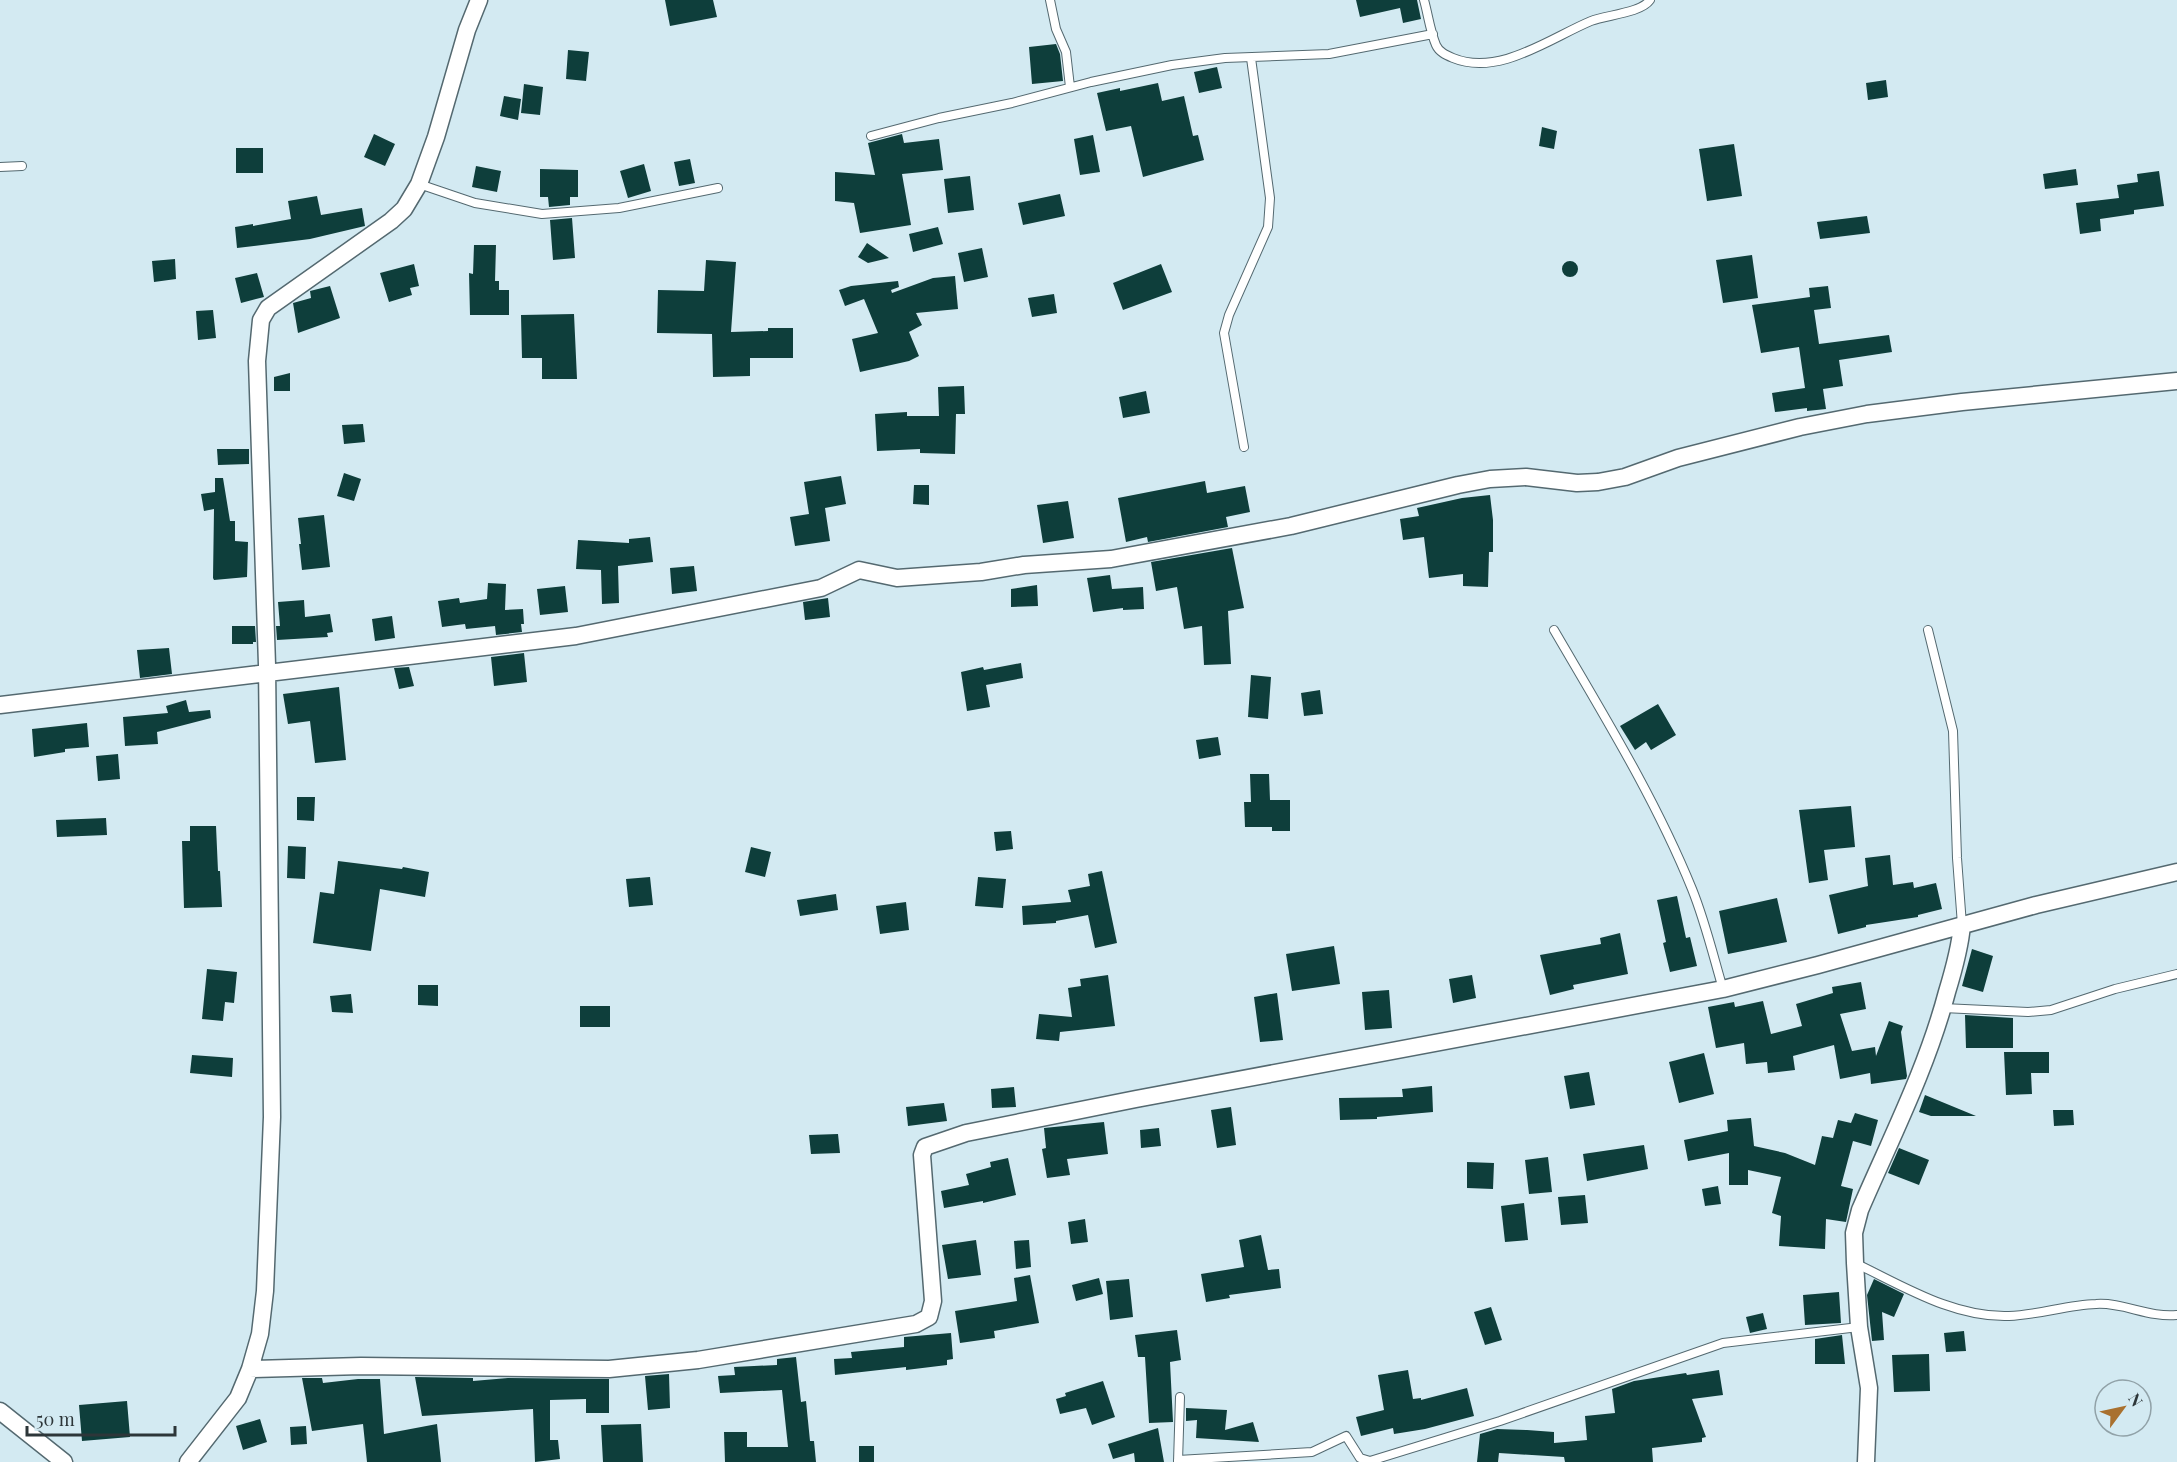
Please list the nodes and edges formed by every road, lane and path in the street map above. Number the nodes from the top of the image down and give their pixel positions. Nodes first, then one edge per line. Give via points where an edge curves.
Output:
1 (479, 0) edge
2 (1050, 0) edge
3 (1424, 0) edge
4 (1650, 0) edge
5 (1433, 34) junction
6 (1251, 58) junction
7 (1070, 87) junction
8 (871, 136) dead end
9 (22, 166) dead end
10 (0, 167) edge
11 (419, 184) junction
12 (718, 188) dead end
13 (2177, 381) edge
14 (1244, 447) dead end
15 (1554, 630) dead end
16 (1928, 630) dead end
17 (267, 673) junction
18 (0, 705) edge
19 (2177, 872) edge
20 (1962, 925) junction
21 (2177, 974) edge
22 (1723, 989) junction
23 (1943, 1008) junction
24 (1855, 1263) junction
25 (2177, 1315) edge
26 (1860, 1327) junction
27 (250, 1369) junction
28 (1180, 1397) dead end
29 (0, 1411) edge
30 (1178, 1461) edge
31 (64, 1462) edge
32 (188, 1462) edge
33 (1866, 1462) edge

1 - 11 street
2 - 7 lane via 1066,52
3 - 5 lane
4 - 5 lane via 1641,7 1597,18 1497,62 1463,63 1444,54 1436,46
5 - 6 lane via 1329,54
6 - 7 lane via 1172,65
6 - 14 lane via 1270,198 1268,227 1224,333
7 - 8 lane
9 - 10 lane
11 - 12 lane via 475,202 542,214 619,208
11 - 17 street via 404,209 391,221 268,308 261,320 257,361
13 - 17 street via 1867,414 1678,458 1625,477 1577,483 1526,477 1490,479 1291,526 1111,559 897,578 859,570 821,588 576,636
15 - 22 lane via 1661,819 1699,908
16 - 20 lane via 1953,731
17 - 18 street
17 - 27 street via 272,1117 265,1291 260,1334
19 - 20 street
20 - 22 street
20 - 23 street
21 - 23 lane via 2051,1010
22 - 27 street via 1125,1101 966,1133 925,1147 922,1155 933,1301 929,1317 916,1324 698,1359 609,1369
23 - 24 street via 1925,1063 1860,1210 1854,1233
24 - 25 lane via 1940,1303 1978,1315 2010,1316 2096,1304
24 - 26 street
26 - 30 lane via 1723,1343 1500,1421 1370,1461 1360,1458 1346,1436 1312,1452
26 - 33 street via 1869,1388
27 - 32 street via 238,1398
28 - 30 lane
29 - 31 street

